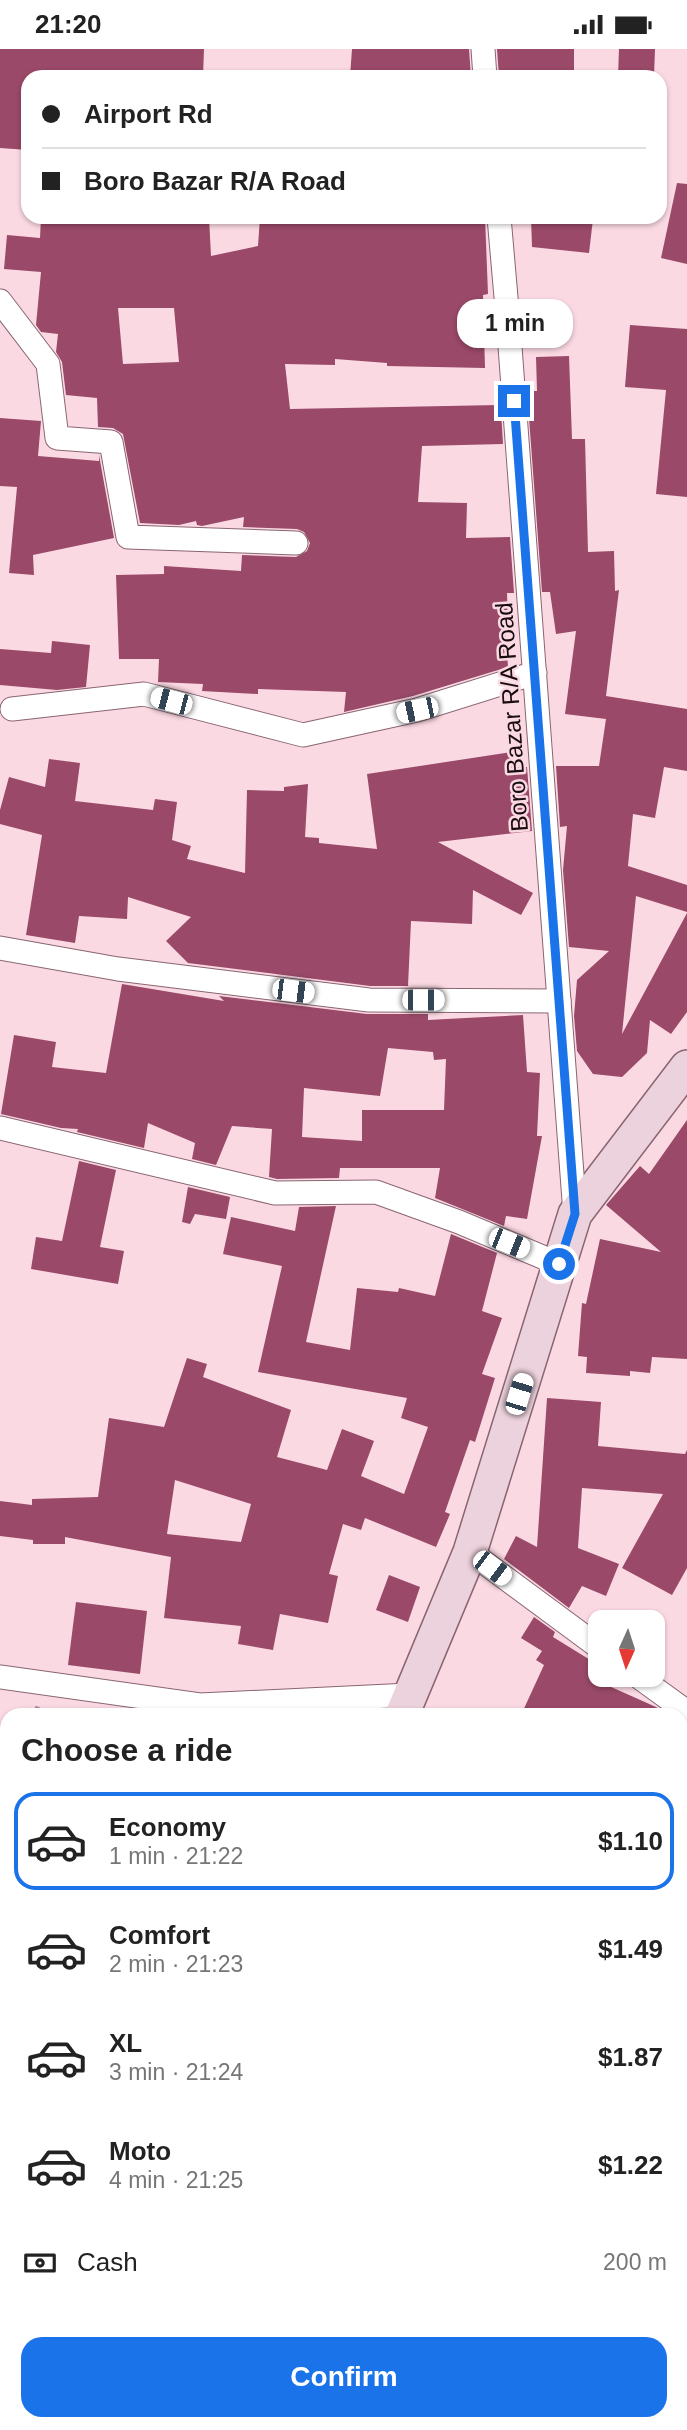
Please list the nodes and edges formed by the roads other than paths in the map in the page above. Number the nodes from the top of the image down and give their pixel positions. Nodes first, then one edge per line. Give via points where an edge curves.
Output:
1 (482, 49) edge
2 (484, 70) edge
3 (500, 224) edge
4 (0, 300) edge
5 (296, 543) dead end
6 (535, 673) junction
7 (12, 709) dead end
8 (0, 948) edge
9 (559, 1001) junction
10 (687, 1067) edge
11 (0, 1128) edge
12 (575, 1214) junction
13 (559, 1264) junction
14 (470, 1552) junction
15 (588, 1639) edge
16 (0, 1677) edge
17 (653, 1687) edge
18 (406, 1705) edge
19 (681, 1708) edge

1 - 2 street
3 - 6 street, Boro Bazar R/A Road
4 - 5 street via 48,364 57,438 111,442 128,537
6 - 7 street via 417,710 303,735 144,694
6 - 9 street, Boro Bazar R/A Road
8 - 9 street via 118,969 369,1000
9 - 12 street, Boro Bazar R/A Road
10 - 12 main road
11 - 13 street via 275,1193 376,1192
12 - 13 main road
13 - 14 main road
14 - 15 street
14 - 18 main road
16 - 18 street via 200,1705
17 - 19 street

